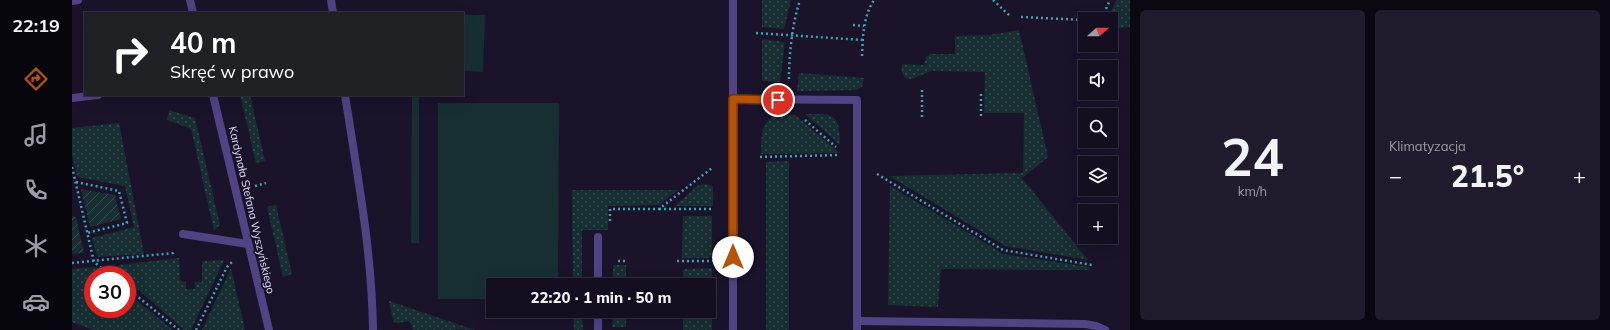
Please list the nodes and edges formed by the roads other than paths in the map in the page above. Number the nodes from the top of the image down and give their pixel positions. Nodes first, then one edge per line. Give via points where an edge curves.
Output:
1 (78, 0) edge
2 (190, 0) edge
3 (331, 0) edge
4 (733, 0) edge
5 (72, 1) edge
6 (193, 12) edge
7 (333, 12) edge
8 (89, 96) edge
9 (213, 96) edge
10 (345, 96) edge
11 (72, 98) edge
12 (733, 99) junction
13 (183, 234) road end
14 (598, 237) road end
15 (248, 244) junction
16 (598, 278) edge
17 (598, 318) edge
18 (857, 326) edge
19 (269, 330) edge
20 (373, 330) edge
21 (598, 330) edge
22 (733, 330) edge
23 (1105, 330) edge

1 - 5 street
2 - 6 street
3 - 7 street
4 - 12 street
8 - 11 street
9 - 15 street, Kardynała Stefana Wyszyńskiego
10 - 20 street via 364,220 373,298
12 - 18 street via 857,100
12 - 22 street
13 - 15 street
14 - 16 street
15 - 19 street, Kardynała Stefana Wyszyńskiego
17 - 21 street
18 - 23 street via 1086,324

